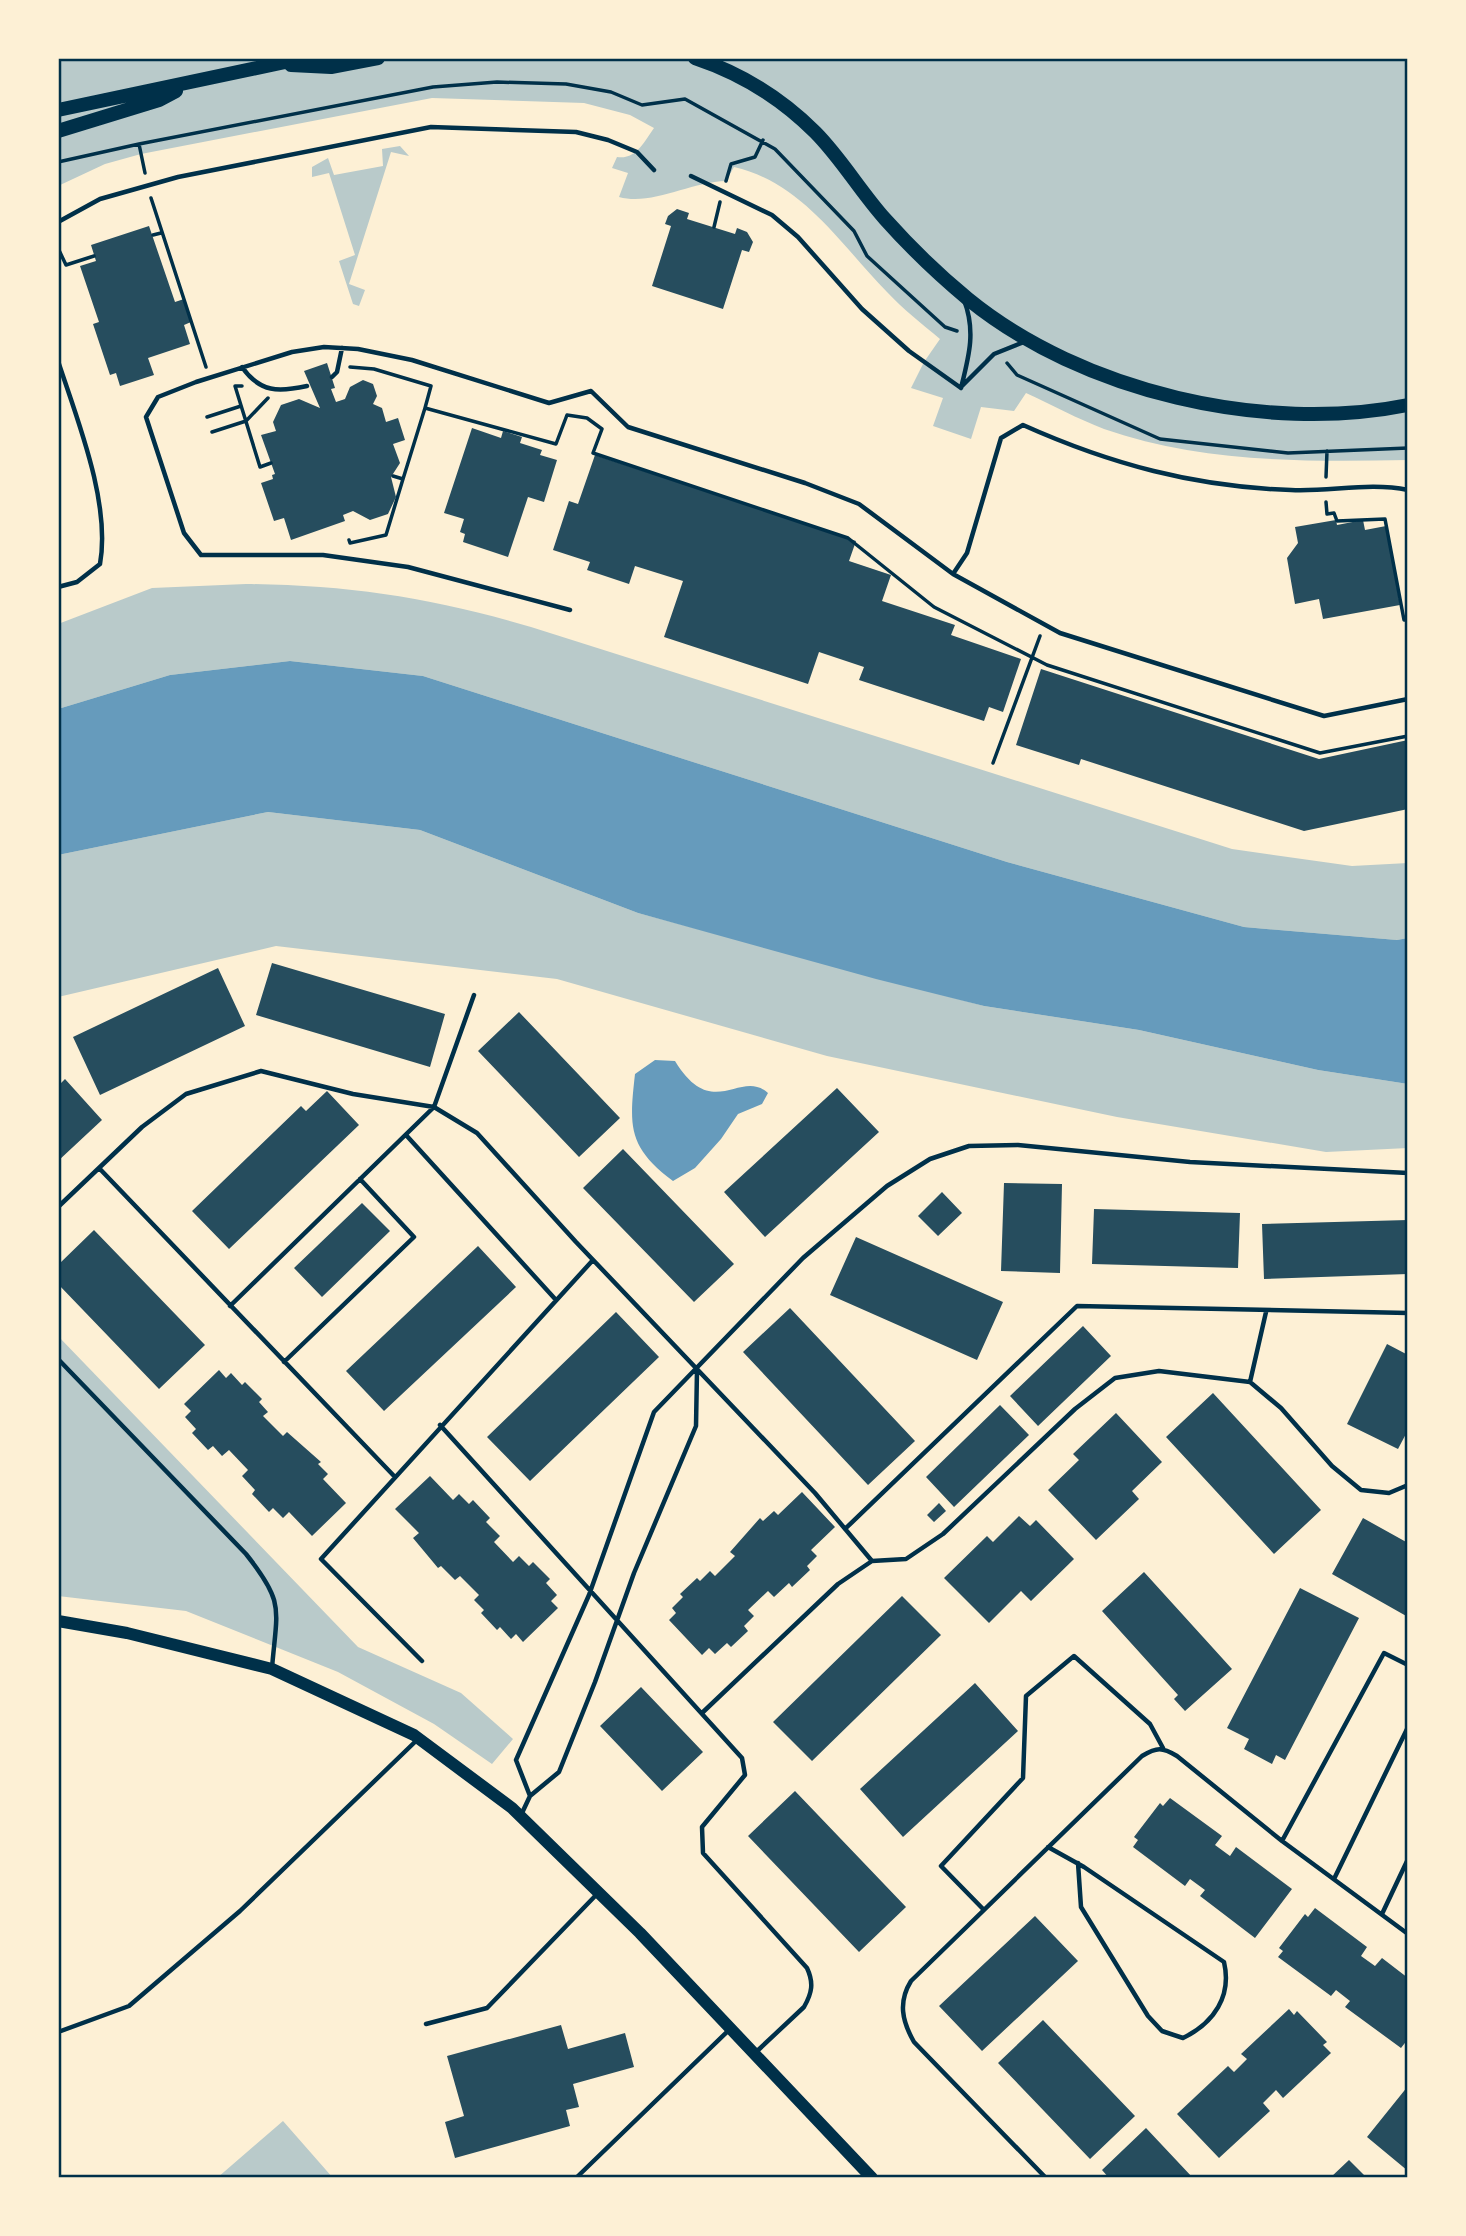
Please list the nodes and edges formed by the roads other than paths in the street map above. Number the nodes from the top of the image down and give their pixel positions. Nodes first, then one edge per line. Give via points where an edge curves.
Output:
1 (304, 58) edge
2 (378, 58) edge
3 (695, 58) edge
4 (268, 65) junction
5 (193, 83) junction
6 (58, 110) edge
7 (58, 131) edge
8 (654, 170) dead end
9 (691, 176) dead end
10 (58, 222) edge
11 (960, 292) junction
12 (1031, 340) junction
13 (342, 348) junction
14 (58, 361) edge
15 (242, 367) junction
16 (332, 377) dead end
17 (307, 386) dead end
18 (961, 388) junction
19 (1408, 405) edge
20 (1408, 490) edge
21 (953, 574) junction
22 (58, 587) edge
23 (569, 610) dead end
24 (1408, 699) edge
25 (474, 995) dead end
26 (434, 1107) junction
27 (406, 1135) junction
28 (99, 1168) junction
29 (1408, 1173) edge
30 (360, 1179) junction
31 (58, 1208) edge
32 (593, 1259) junction
33 (556, 1300) junction
34 (230, 1306) junction
35 (1266, 1312) junction
36 (1408, 1313) edge
37 (58, 1359) edge
38 (284, 1362) junction
39 (697, 1369) junction
40 (1250, 1382) junction
41 (440, 1425) junction
42 (395, 1477) junction
43 (1408, 1485) edge
44 (845, 1529) junction
45 (872, 1561) junction
46 (590, 1591) junction
47 (617, 1620) junction
48 (58, 1621) edge
49 (422, 1661) dead end
50 (1408, 1665) edge
51 (272, 1669) junction
52 (702, 1713) junction
53 (1408, 1727) edge
54 (418, 1738) junction
55 (1164, 1748) junction
56 (530, 1796) junction
57 (520, 1815) junction
58 (1282, 1841) junction
59 (1048, 1847) junction
60 (1408, 1860) edge
61 (1078, 1863) junction
62 (1334, 1879) junction
63 (599, 1893) junction
64 (984, 1910) junction
65 (1382, 1914) junction
66 (1408, 1934) edge
67 (426, 2024) dead end
68 (731, 2029) junction
69 (58, 2032) edge
70 (754, 2053) junction
71 (576, 2178) edge
72 (872, 2178) edge
73 (1046, 2178) edge

1 - 4 main road
2 - 4 main road via 331,67
3 - 11 main road via 760,88 789,108 817,134 885,219
4 - 5 main road
5 - 6 main road
5 - 7 main road via 159,100
8 - 10 lane via 637,152 576,132 431,127 148,185 100,199
9 - 18 lane via 772,215 798,237 862,309 909,351
11 - 12 main road
11 - 18 lane via 972,334
12 - 18 lane via 994,354
12 - 19 main road via 1119,380 1228,408 1329,413
13 - 15 lane via 292,352
13 - 16 lane
13 - 21 lane via 412,360 549,403 591,391 628,427 805,482 859,504
14 - 22 lane via 92,473 104,542 100,564 77,582
15 - 17 lane via 252,380 280,392
15 - 23 lane via 158,397 146,417 184,533 201,555 323,555 408,567
20 - 21 lane via 1389,486 1226,487 1118,464 1023,425 1001,438 967,553
21 - 24 lane via 1060,632 1324,716
25 - 26 lane
26 - 27 lane
26 - 28 lane via 353,1094 261,1071 186,1094
26 - 32 lane via 477,1133
27 - 30 lane
27 - 33 lane
28 - 31 lane
28 - 34 lane
29 - 39 lane via 1190,1163 1018,1145 969,1146 930,1158 887,1186 803,1258
30 - 34 lane
30 - 38 lane via 414,1237
32 - 33 lane
32 - 39 lane
33 - 41 lane
34 - 38 lane
35 - 36 lane
35 - 40 lane
35 - 44 lane via 1077,1306
37 - 51 lane via 246,1554 269,1584 277,1608
38 - 42 lane
39 - 44 lane
39 - 46 lane via 654,1412
39 - 47 lane via 696,1426
40 - 43 lane via 1361,1490 1389,1493
40 - 45 lane via 1159,1371 1115,1378 1075,1409 943,1534 906,1559
41 - 42 lane
41 - 46 lane
42 - 49 lane via 321,1559
44 - 45 lane
45 - 52 lane via 838,1584
46 - 47 lane
46 - 56 lane via 516,1760
47 - 52 lane
47 - 56 lane via 559,1772
48 - 51 street
50 - 58 lane via 1384,1653
51 - 54 street
52 - 70 lane via 746,1766 745,1775 702,1827 703,1853 812,1979 804,2007
53 - 62 lane
54 - 57 street
54 - 69 lane via 240,1911 129,2006
55 - 58 lane
55 - 59 lane via 1142,1756
55 - 64 lane via 1150,1724 1074,1656 1026,1696 1023,1778 941,1866
56 - 57 lane
57 - 63 street
58 - 62 lane
59 - 61 lane
59 - 64 lane
60 - 65 lane
61 - 61 lane via 1224,1962 1228,1979 1223,2001 1202,2029 1183,2038 1162,2031 1148,2016 1082,1907
62 - 65 lane
63 - 67 lane via 486,2008
63 - 68 street
64 - 73 lane via 911,1981 904,1993 904,2021 914,2042
65 - 66 lane
68 - 70 street
68 - 71 lane
70 - 72 street

